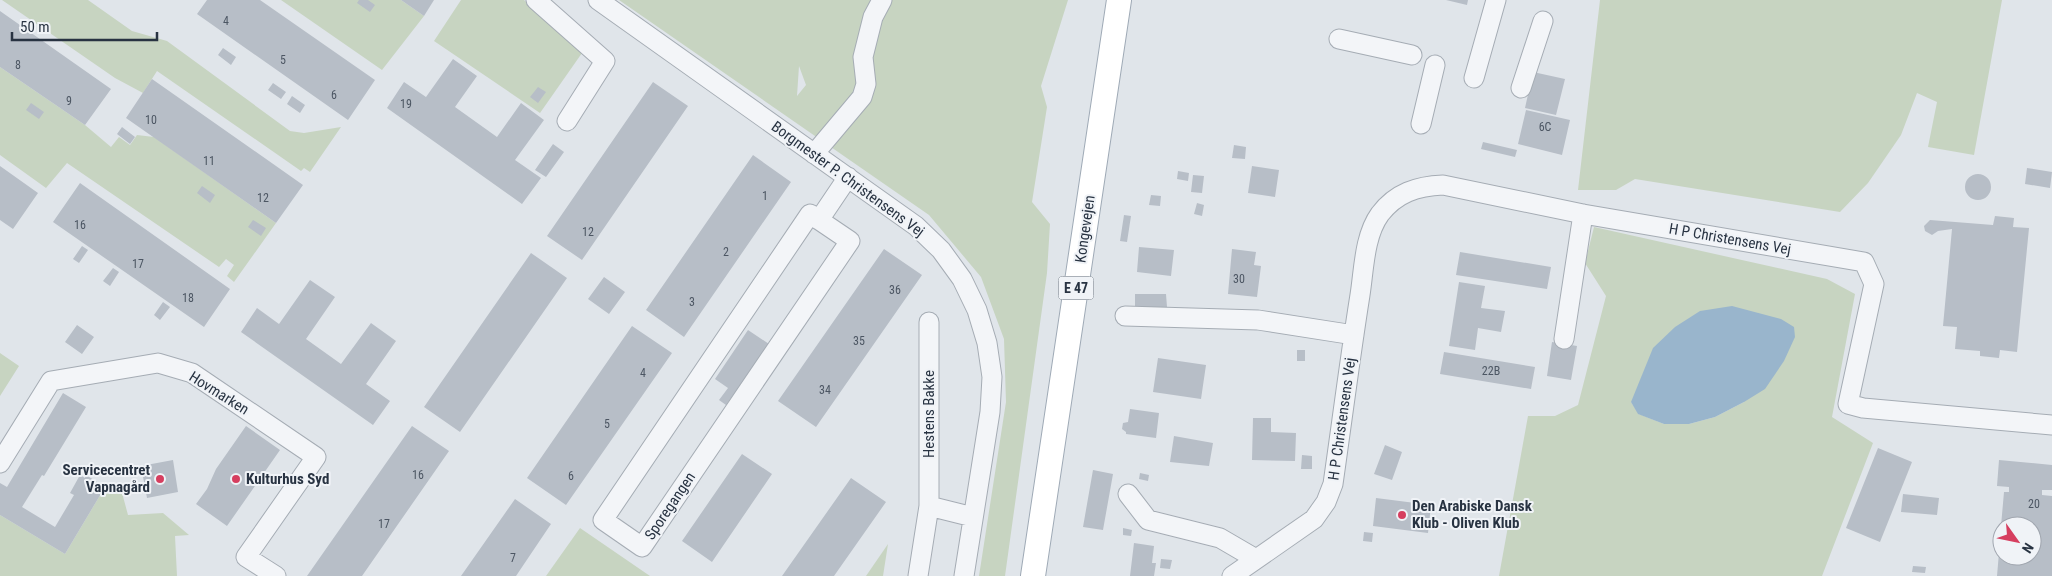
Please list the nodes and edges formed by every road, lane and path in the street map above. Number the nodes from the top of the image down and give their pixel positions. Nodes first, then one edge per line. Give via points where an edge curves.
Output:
1 (536, 0) edge
2 (598, 0) edge
3 (882, 0) edge
4 (1119, 0) edge
5 (1496, 0) edge
6 (1543, 21) dead end
7 (1339, 39) dead end
8 (1412, 54) dead end
9 (1435, 65) dead end
10 (1474, 78) dead end
11 (1520, 88) dead end
12 (567, 121) dead end
13 (1421, 124) dead end
14 (814, 154) junction
15 (848, 177) junction
16 (1582, 214) junction
17 (819, 220) junction
18 (1126, 316) dead end
19 (930, 322) dead end
20 (1354, 334) junction
21 (1564, 338) dead end
22 (2052, 425) edge
23 (0, 463) edge
24 (1128, 494) dead end
25 (929, 506) junction
26 (973, 517) junction
27 (1256, 559) junction
28 (276, 576) edge
29 (918, 576) edge
30 (964, 576) edge
31 (1033, 576) edge
32 (1232, 576) edge

1 - 12 street via 605,61
2 - 14 street, Borgmester P. Christensens Vej
3 - 14 street via 873,17 863,57 866,84 862,97
4 - 31 main road, Kongevejen / E 47
5 - 10 street
6 - 11 street
7 - 8 street
9 - 13 street
14 - 15 street, Borgmester P. Christensens Vej
15 - 17 street
15 - 26 street, Borgmester P. Christensens Vej via 916,226 941,250 962,279 977,310 987,343 992,377 990,412
16 - 20 street, H P Christensens Vej via 1442,185 1424,186 1407,192 1391,202 1371,232
16 - 21 street
16 - 22 street, H P Christensens Vej via 1864,262 1874,284 1848,404
17 - 17 street, Sporegangen via 850,241 642,547 603,520 810,214
18 - 20 street via 1258,320
19 - 25 street, Hestens Bakke
20 - 27 street, H P Christensens Vej via 1333,484 1326,502 1314,519
23 - 28 street, Hovmarken via 51,380 158,363 192,373 316,457 246,556
24 - 27 street via 1148,520 1220,538
25 - 26 street
25 - 29 street, Hestens Bakke
26 - 30 street, Borgmester P. Christensens Vej
27 - 32 street, H P Christensens Vej

